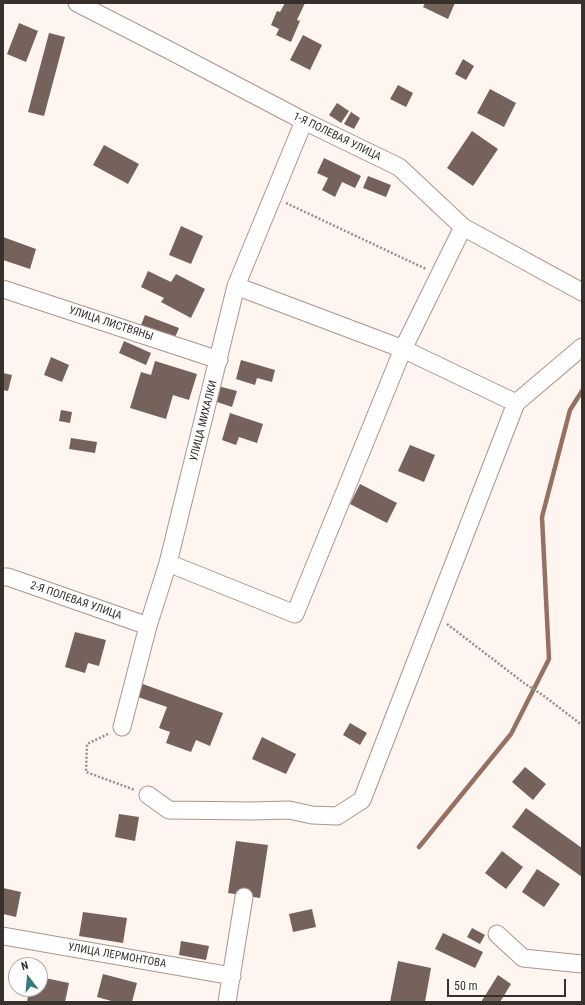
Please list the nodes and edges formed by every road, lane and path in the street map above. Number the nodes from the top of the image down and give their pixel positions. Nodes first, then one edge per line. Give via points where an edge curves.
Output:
1 (77, 3) edge
2 (304, 121) junction
3 (273, 197) junction
4 (463, 227) junction
5 (439, 275) junction
6 (236, 286) junction
7 (3, 289) edge
8 (582, 292) edge
9 (582, 347) edge
10 (403, 349) junction
11 (219, 360) junction
12 (516, 403) junction
13 (168, 563) junction
14 (3, 577) edge
15 (434, 613) junction
16 (148, 626) junction
17 (582, 726) edge
18 (122, 727) joint
19 (148, 795) joint
20 (244, 897) dead end
21 (497, 934) dead end
22 (3, 936) edge
23 (582, 964) edge
24 (232, 976) junction
25 (228, 1002) edge

1 - 2 street, 1-Я ПОЛЕВАЯ УЛИЦА
2 - 3 street, УЛИЦА МИХАЛКИ
2 - 4 street, 1-Я ПОЛЕВАЯ УЛИЦА via 399,167
3 - 5 path
3 - 6 street, УЛИЦА МИХАЛКИ
4 - 5 street
4 - 8 street, 1-Я ПОЛЕВАЯ УЛИЦА
5 - 10 street
6 - 10 street
6 - 11 street, УЛИЦА МИХАЛКИ
7 - 11 street, УЛИЦА ЛИСТВЯНЫ
9 - 12 street
10 - 12 street
10 - 13 street via 295,614
11 - 13 street, УЛИЦА МИХАЛКИ
12 - 15 street
13 - 16 street, УЛИЦА МИХАЛКИ
14 - 16 street, 2-Я ПОЛЕВАЯ УЛИЦА
15 - 17 path
15 - 19 street via 362,800 337,816 312,815 289,810 169,810
16 - 18 street, УЛИЦА МИХАЛКИ
18 - 19 path via 87,744 86,772
20 - 24 street
21 - 23 street via 524,958
22 - 24 street, УЛИЦА ЛЕРМОНТОВА
24 - 25 street

